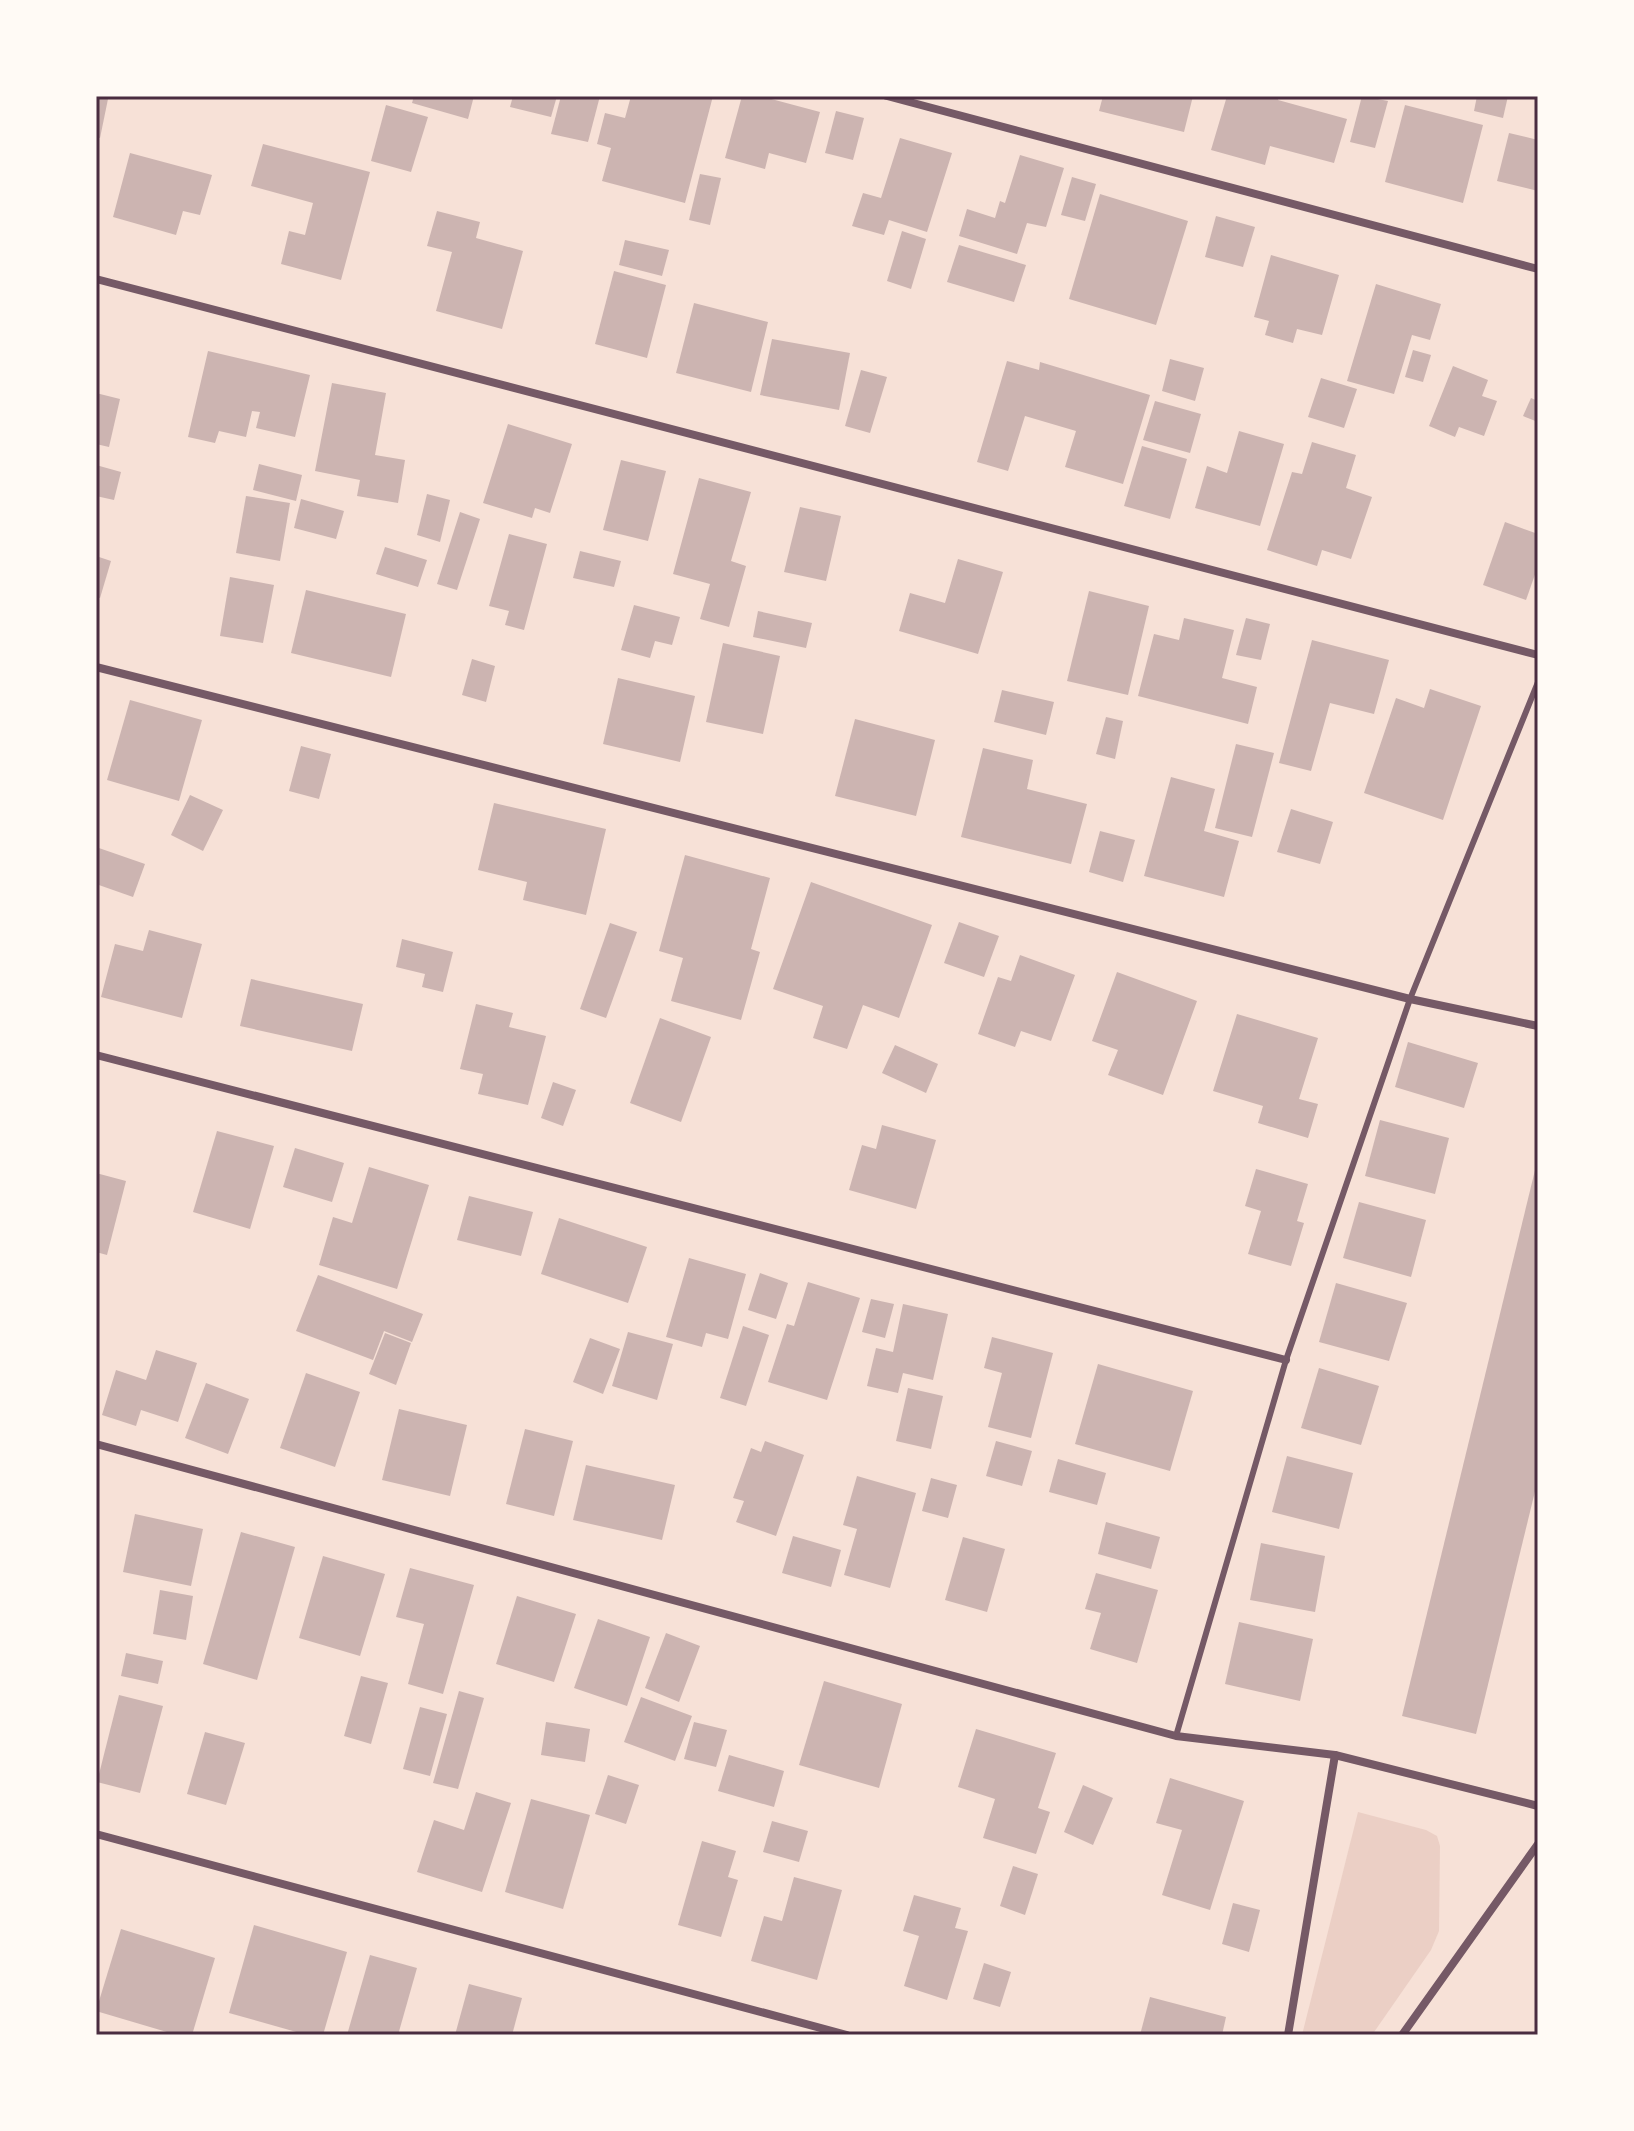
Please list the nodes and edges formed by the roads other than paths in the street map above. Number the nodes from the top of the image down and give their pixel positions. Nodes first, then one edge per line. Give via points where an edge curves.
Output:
1 (887, 96) edge
2 (1538, 269) edge
3 (96, 279) edge
4 (1538, 655) edge
5 (96, 667) edge
6 (1538, 682) edge
7 (1410, 999) junction
8 (1538, 1026) edge
9 (96, 1055) edge
10 (1286, 1360) junction
11 (96, 1444) edge
12 (1176, 1736) junction
13 (1335, 1755) junction
14 (1538, 1806) edge
15 (96, 1834) edge
16 (1538, 1844) edge
17 (847, 2035) edge
18 (1288, 2035) edge
19 (1402, 2035) edge

1 - 2 street
3 - 4 street
5 - 7 street
6 - 7 lane
7 - 8 street
7 - 10 lane
9 - 10 street
10 - 12 lane
11 - 12 street
12 - 13 street
13 - 14 street
13 - 18 street
15 - 17 street
16 - 19 street

